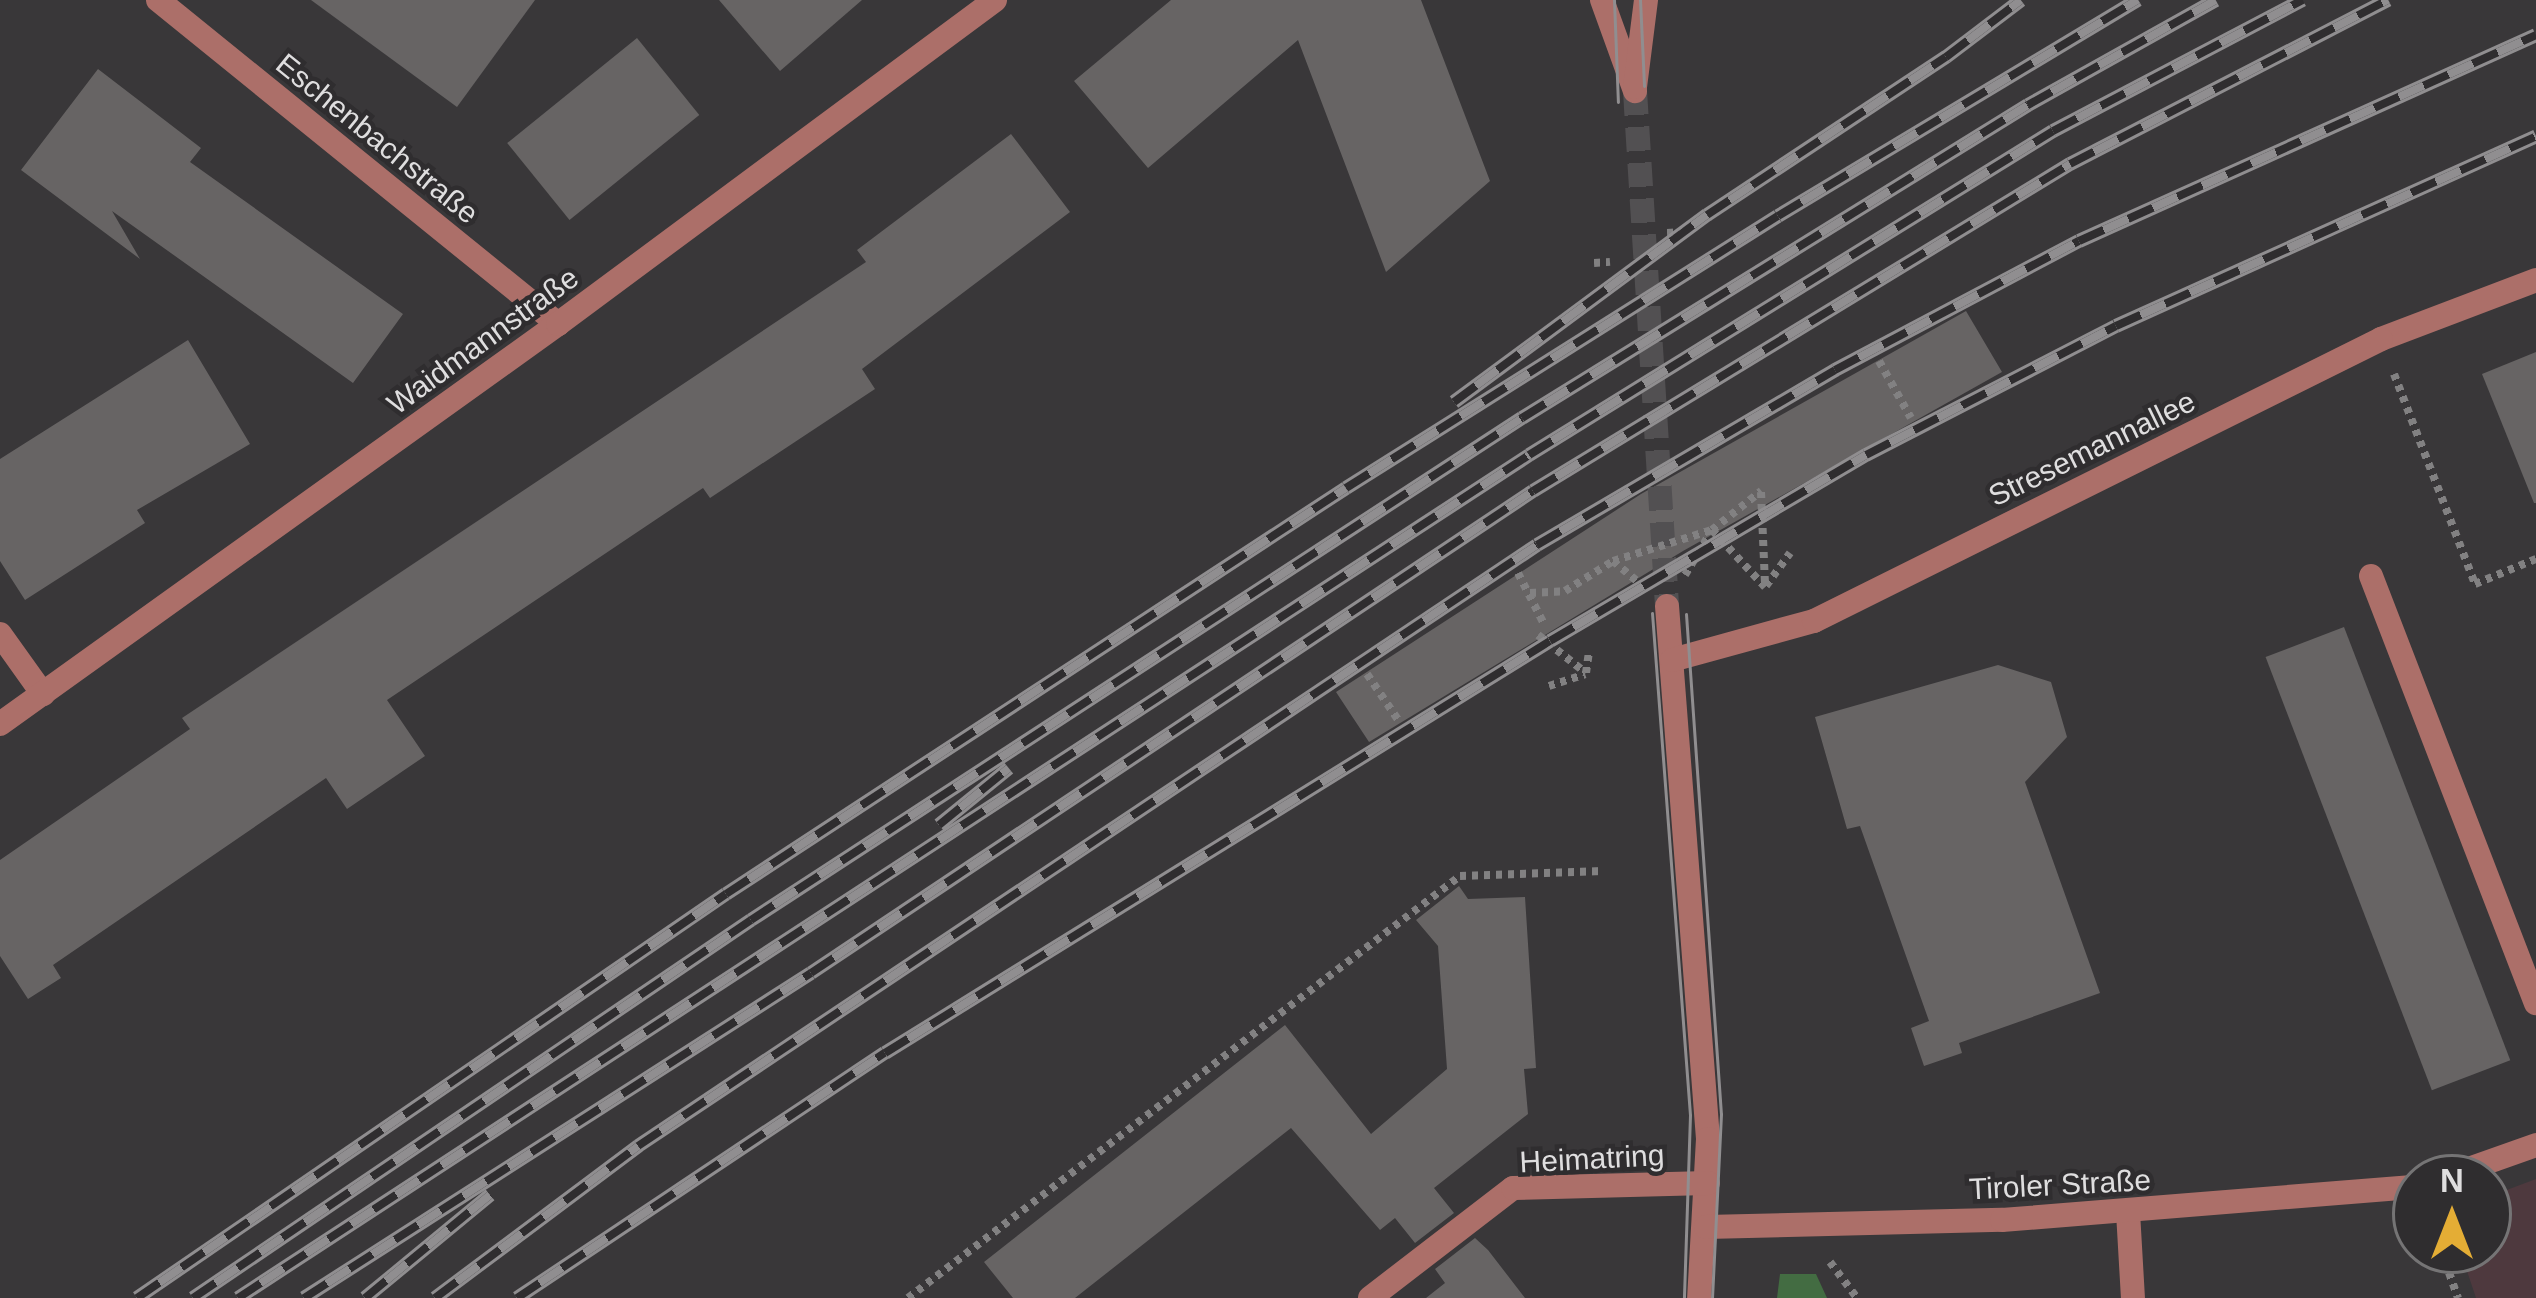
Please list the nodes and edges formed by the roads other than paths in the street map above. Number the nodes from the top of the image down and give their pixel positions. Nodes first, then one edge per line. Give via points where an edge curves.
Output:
1 (158, 0) edge
2 (995, 0) edge
3 (1601, 0) edge
4 (1646, 0) edge
5 (2536, 280) edge
6 (558, 324) junction
7 (2371, 576) dead end
8 (1667, 606) tunnel mouth
9 (0, 634) edge
10 (1672, 660) junction
11 (43, 694) junction
12 (0, 724) edge
13 (2536, 1003) edge
14 (1708, 1183) junction
15 (2392, 1189) edge
16 (2128, 1212) junction
17 (1706, 1227) junction
18 (1370, 1298) edge
19 (1699, 1298) edge
20 (2133, 1298) edge

1 - 6 street, Eschenbachstraße
2 - 6 street, Waidmannstraße
3 - 4 street via 1635,91
5 - 10 street, Stresemannallee via 2381,339 1814,621
6 - 11 street, Waidmannstraße
7 - 13 street
8 - 10 street
9 - 11 street
10 - 14 street
11 - 12 street, Waidmannstraße
14 - 17 street
14 - 18 street, Heimatring via 1514,1188
15 - 16 street, Tiroler Straße
16 - 17 street, Tiroler Straße
16 - 20 street
17 - 19 street

